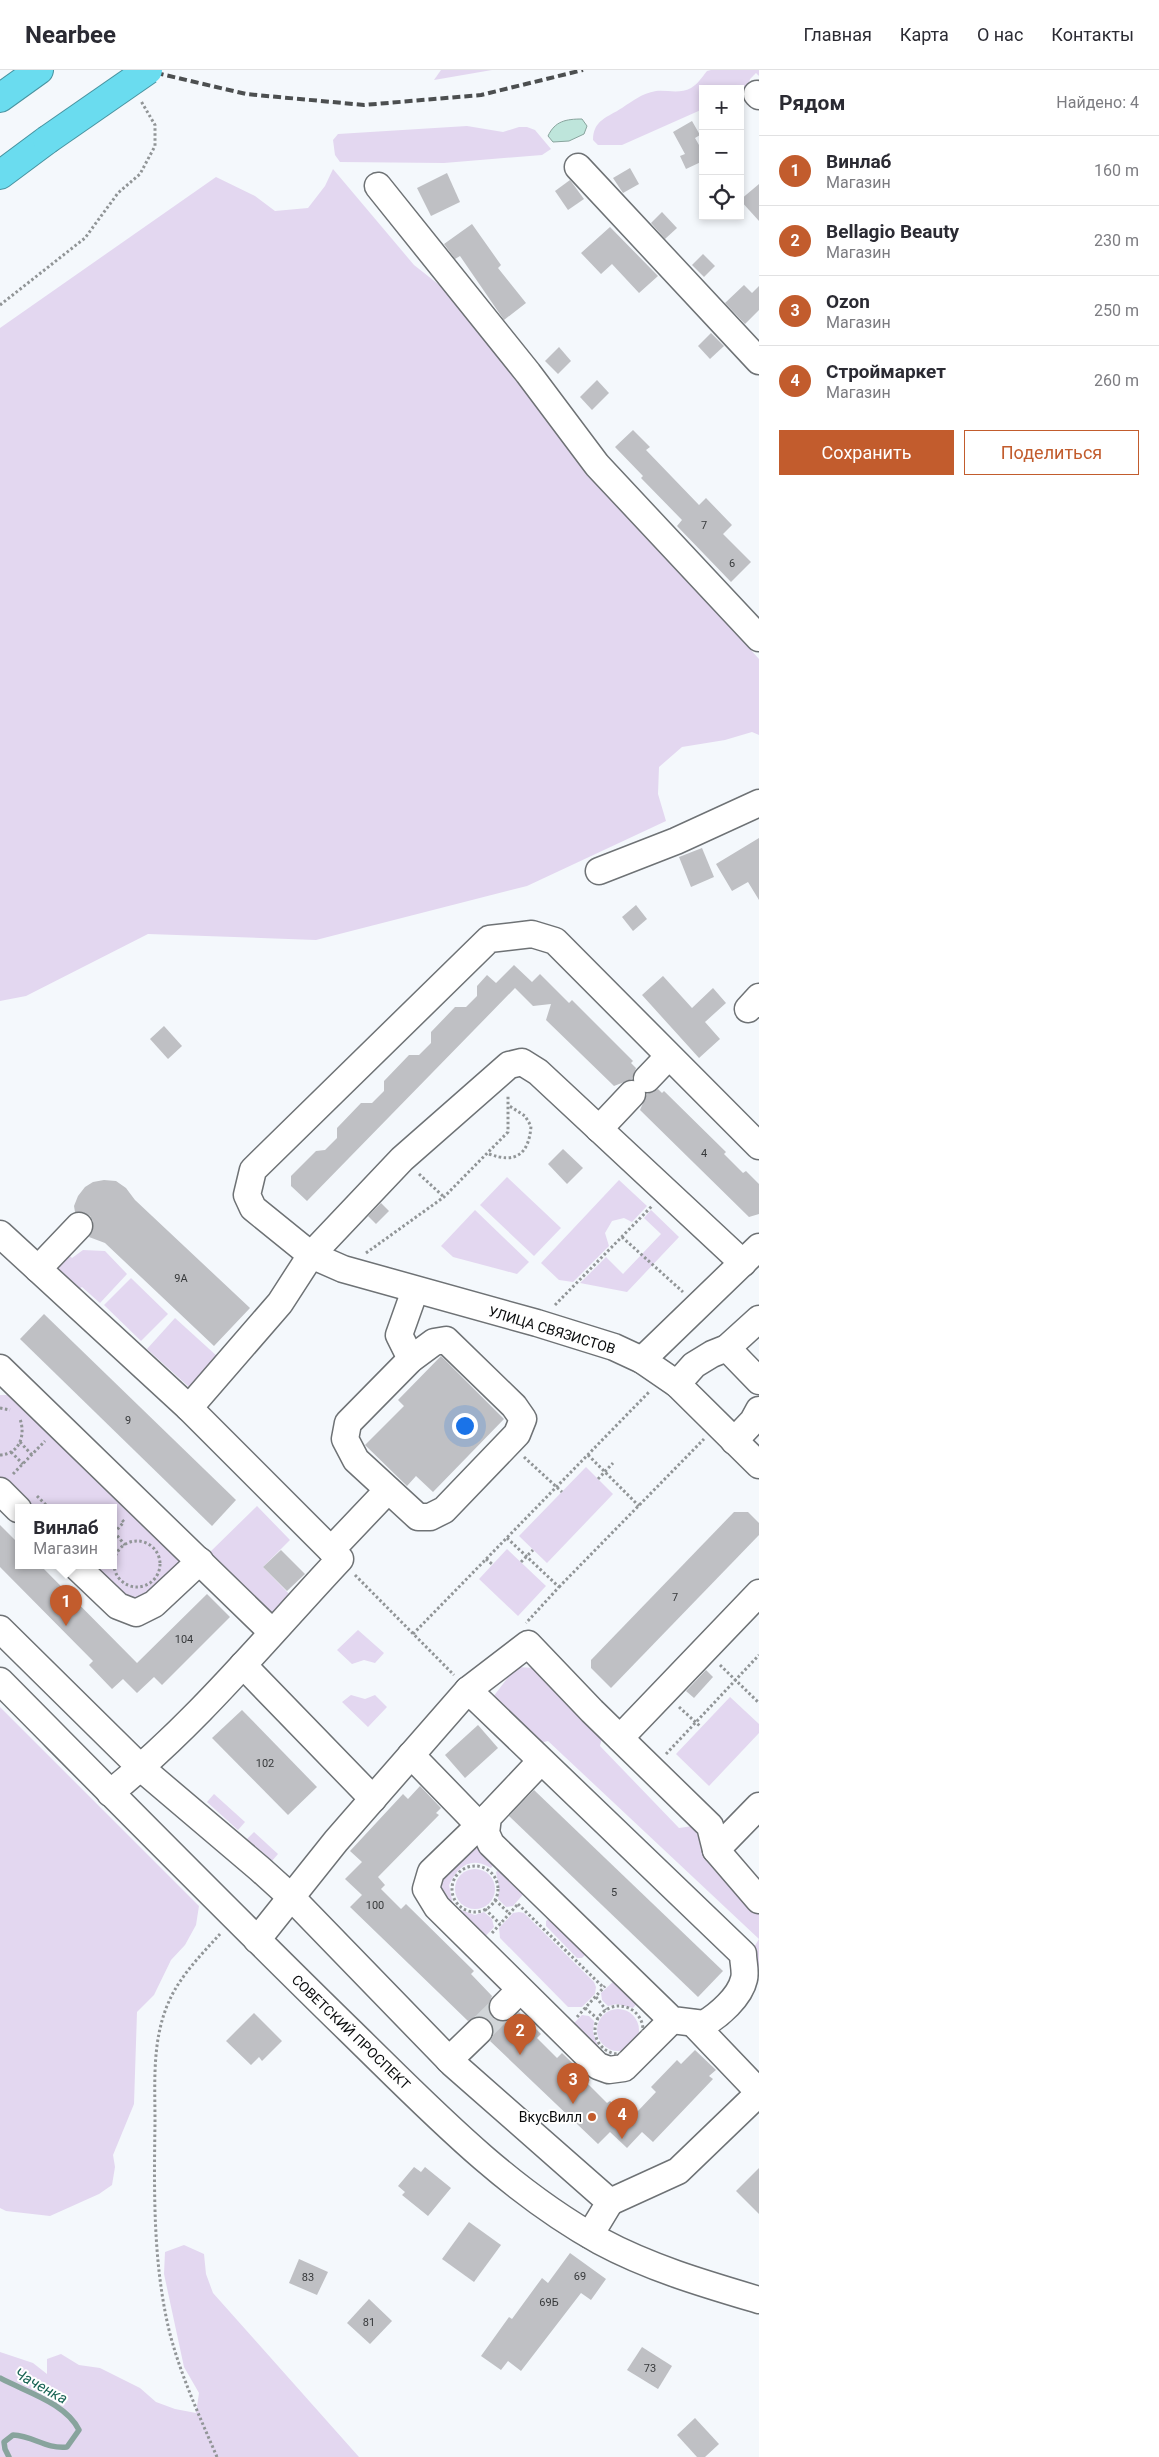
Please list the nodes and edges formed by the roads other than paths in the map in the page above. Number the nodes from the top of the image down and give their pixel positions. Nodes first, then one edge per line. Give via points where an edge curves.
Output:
1 (39, 70) edge
2 (142, 82) edge
3 (0, 98) edge
4 (578, 167) dead end
5 (0, 175) edge
6 (378, 186) dead end
7 (759, 361) edge
8 (759, 638) edge
9 (759, 803) edge
10 (599, 871) dead end
11 (668, 1057) junction
12 (599, 1129) junction
13 (759, 1146) edge
14 (79, 1226) dead end
15 (0, 1234) edge
16 (311, 1255) junction
17 (751, 1255) edge
18 (38, 1269) junction
19 (416, 1290) junction
20 (759, 1319) edge
21 (726, 1348) junction
22 (411, 1359) junction
23 (642, 1360) junction
24 (1, 1370) edge
25 (671, 1379) junction
26 (759, 1381) edge
27 (188, 1408) junction
28 (759, 1410) edge
29 (726, 1433) junction
30 (759, 1465) edge
31 (3, 1486) edge
32 (388, 1490) junction
33 (15, 1504) edge
34 (335, 1555) junction
35 (200, 1561) junction
36 (79, 1569) edge
37 (759, 1593) edge
38 (0, 1629) edge
39 (272, 1632) junction
40 (244, 1665) junction
41 (0, 1681) edge
42 (468, 1690) junction
43 (620, 1738) junction
44 (411, 1755) junction
45 (542, 1761) junction
46 (141, 1768) junction
47 (110, 1793) junction
48 (373, 1799) junction
49 (759, 1806) edge
50 (484, 1821) junction
51 (716, 1850) junction
52 (291, 1897) junction
53 (759, 1900) edge
54 (257, 1940) junction
55 (752, 1978) edge
56 (682, 2021) junction
57 (479, 2031) tunnel mouth
58 (449, 2060) junction
59 (759, 2092) edge
60 (610, 2202) junction
61 (590, 2235) junction
62 (759, 2300) edge

1 - 3 highway
2 - 5 highway, bridge via 48,140
4 - 7 street
6 - 8 street via 528,372 597,465
9 - 10 street via 676,841
11 - 12 street
11 - 13 street, УЛИЦА СВЯЗИСТОВ
11 - 16 street, УЛИЦА СВЯЗИСТОВ via 555,941 532,934 489,939 253,1170 246,1195 254,1208
12 - 16 street via 538,1072 522,1062 509,1064 402,1159
12 - 17 street via 666,1192
14 - 18 street
15 - 18 street
16 - 19 street, УЛИЦА СВЯЗИСТОВ via 343,1270
16 - 27 street via 280,1303
17 - 23 street
18 - 27 street
19 - 22 street via 399,1335
19 - 23 street, УЛИЦА СВЯЗИСТОВ via 537,1323 614,1347
20 - 21 street
21 - 25 street
21 - 26 street
22 - 32 street via 348,1423 345,1439 356,1460
22 - 32 street via 434,1342 446,1340 514,1406 523,1419 517,1434 444,1510 430,1517 418,1517
23 - 25 street, УЛИЦА СВЯЗИСТОВ
24 - 35 street
25 - 29 street, УЛИЦА СВЯЗИСТОВ
27 - 34 street
28 - 29 street via 753,1421
29 - 30 street, УЛИЦА СВЯЗИСТОВ
31 - 33 street
32 - 34 street
34 - 39 street
35 - 36 street via 154,1604 136,1613 118,1606
35 - 39 street
37 - 43 street
38 - 46 street
39 - 40 street
40 - 46 street
40 - 48 street
41 - 47 street, СОВЕТСКИЙ ПРОСПЕКТ
42 - 43 street via 528,1644
42 - 44 street
42 - 45 street
43 - 51 street via 710,1826
44 - 48 street
44 - 50 street
45 - 50 street
45 - 55 street via 743,1954
46 - 47 street
46 - 52 street
47 - 54 street, СОВЕТСКИЙ ПРОСПЕКТ
48 - 52 street
49 - 51 street
50 - 56 street via 491,1844 526,1895 612,1979
50 - 56 street via 431,1872 426,1889 437,1907 478,1948 512,1998 563,2032 598,2066 608,2070 624,2068
51 - 53 street
52 - 54 street
52 - 58 street
54 - 61 street, СОВЕТСКИЙ ПРОСПЕКТ via 468,2145 553,2211
55 - 56 street via 715,2017 704,2024
56 - 59 street
57 - 58 street
58 - 60 street
59 - 60 street via 678,2170
60 - 61 street
61 - 62 street, СОВЕТСКИЙ ПРОСПЕКТ via 636,2259

